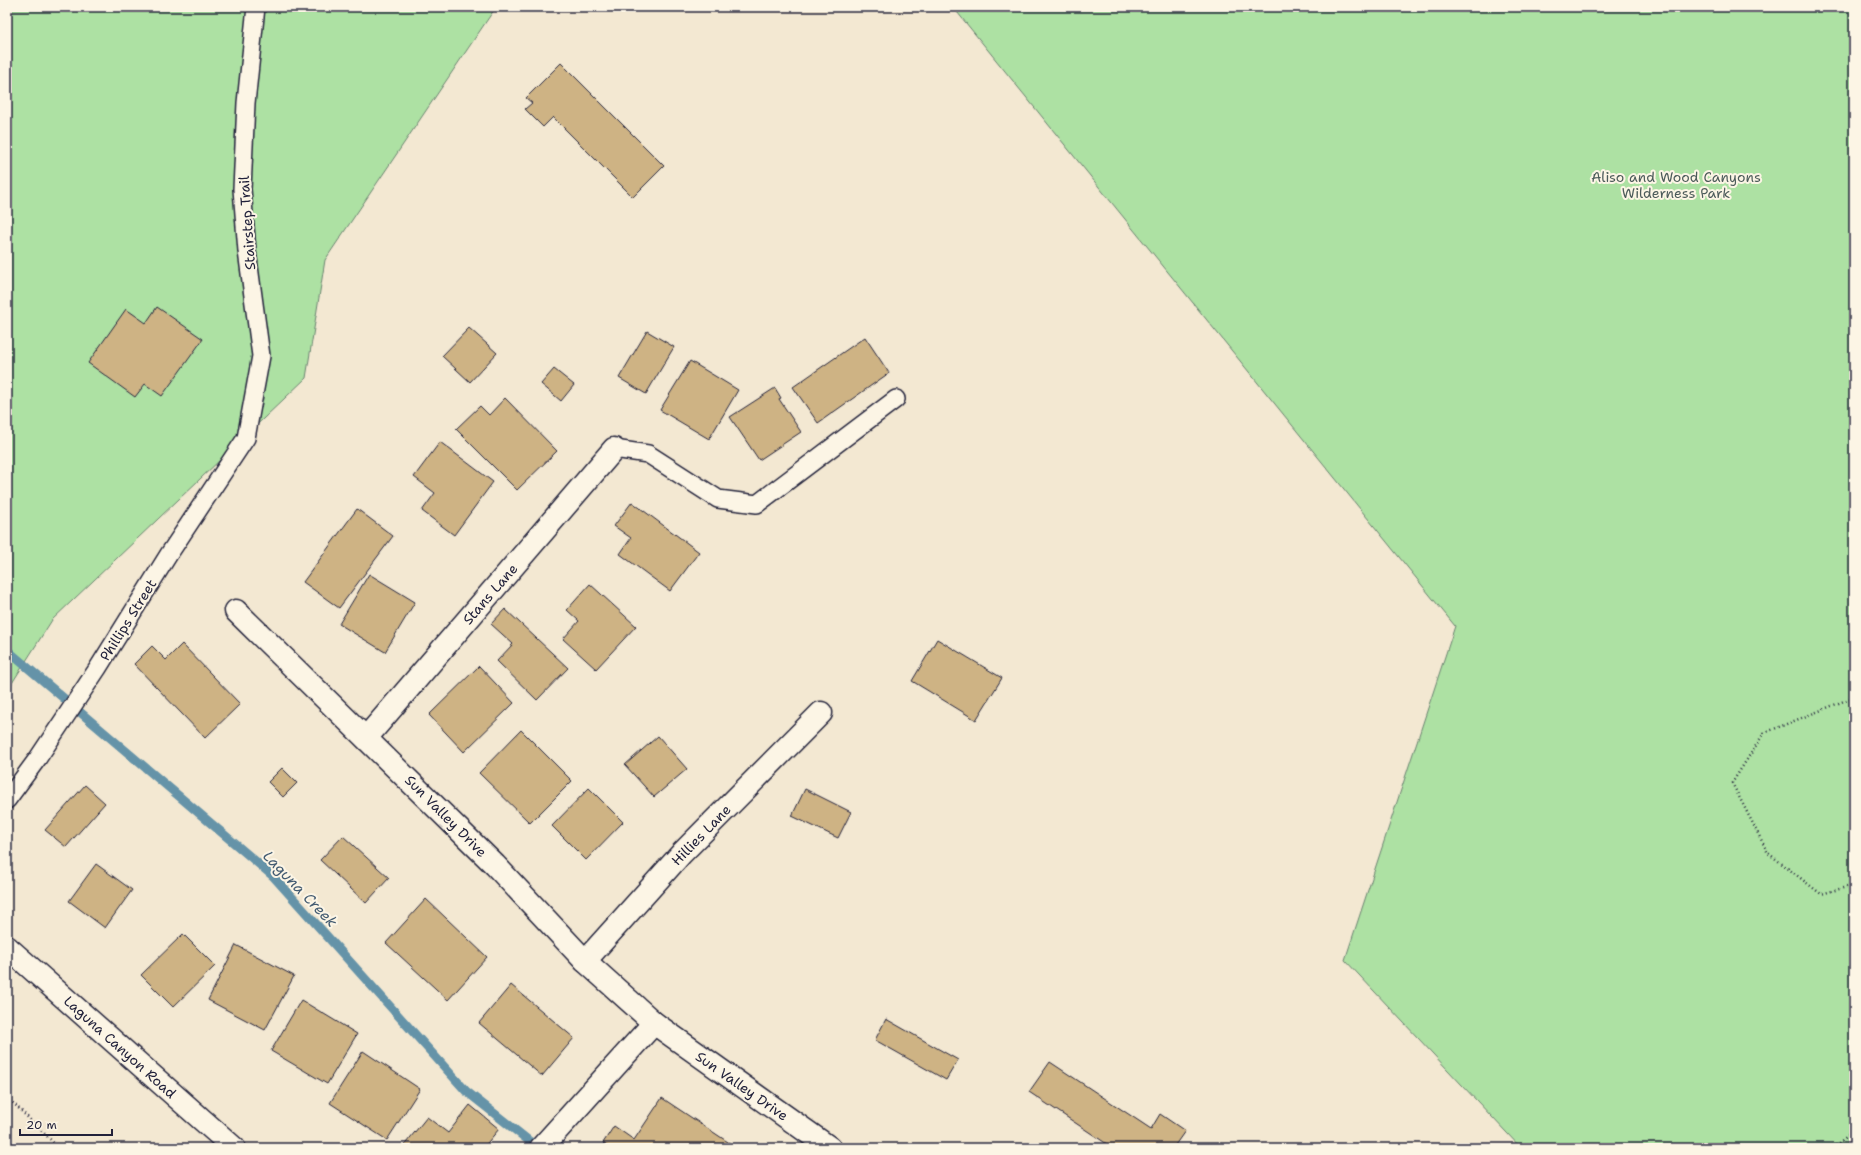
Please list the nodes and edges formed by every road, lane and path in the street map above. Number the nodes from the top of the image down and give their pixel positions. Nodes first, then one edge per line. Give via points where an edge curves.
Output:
1 (256, 7) edge
2 (896, 399) dead end
3 (246, 438) joint
4 (614, 449) joint
5 (236, 611) dead end
6 (1854, 697) edge
7 (821, 713) dead end
8 (366, 738) junction
9 (7, 800) edge
10 (1854, 885) edge
11 (7, 947) edge
12 (586, 961) junction
13 (654, 1023) junction
14 (7, 1097) edge
15 (1854, 1131) edge
16 (546, 1143) edge
17 (59, 1148) edge
18 (234, 1148) edge
19 (830, 1148) edge
20 (1832, 1148) edge

1 - 3 lane, Stairstep Trail via 246,103 242,189 247,251 261,356
2 - 4 lane via 757,504 718,499 648,454
3 - 9 lane, Phillips Street via 98,668
4 - 8 street, Stans Lane
5 - 8 street, Sun Valley Drive
6 - 10 path via 1764,733 1732,783 1768,853 1821,894
7 - 12 street, Hillies Lane via 682,853
8 - 12 street, Sun Valley Drive via 495,865
11 - 18 street, Laguna Canyon Road
12 - 13 street, Sun Valley Drive
13 - 16 street
13 - 19 street, Sun Valley Drive
14 - 17 path
15 - 20 path

